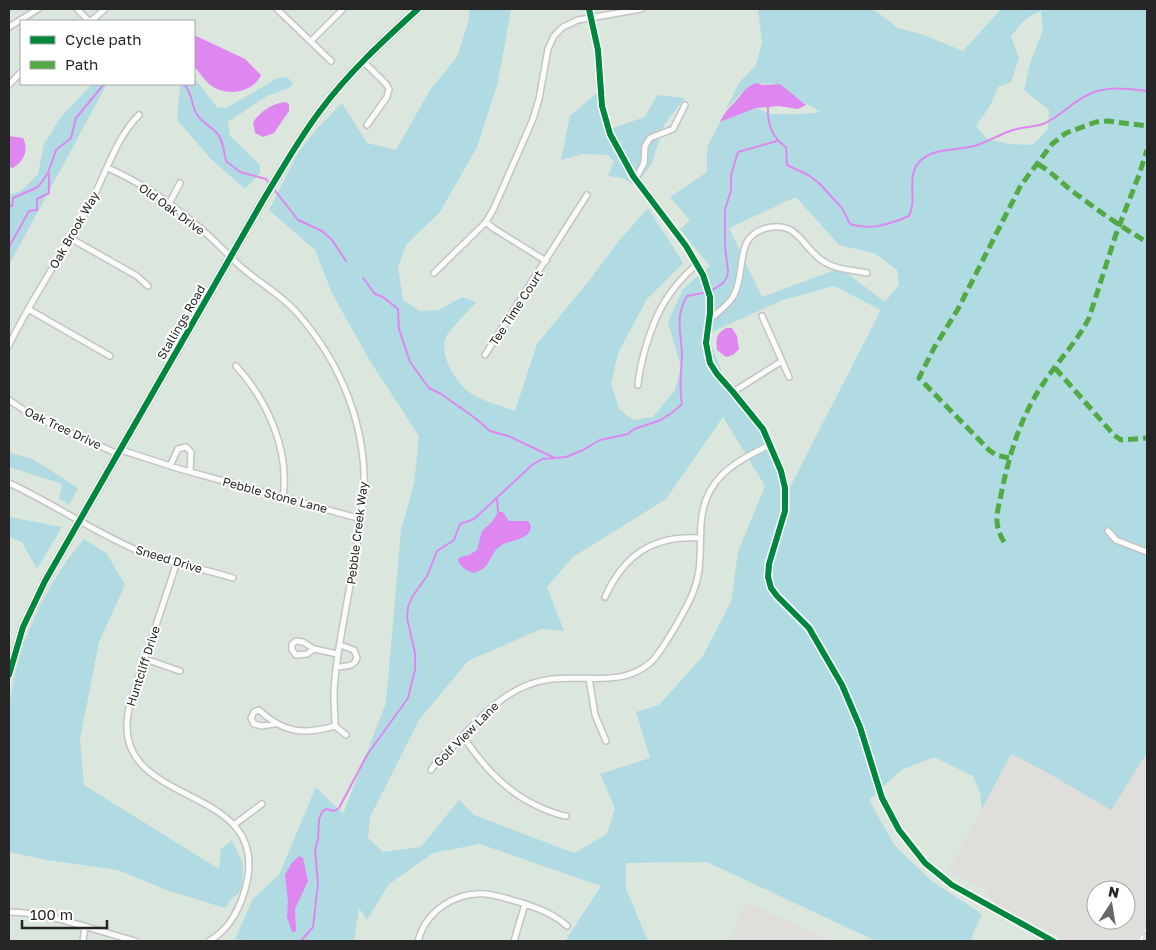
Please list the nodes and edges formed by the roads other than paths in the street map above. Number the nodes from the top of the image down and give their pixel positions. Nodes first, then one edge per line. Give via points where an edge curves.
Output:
1 (38, 9) edge
2 (76, 9) edge
3 (105, 9) edge
4 (277, 9) edge
5 (343, 9) edge
6 (418, 9) edge
7 (589, 9) edge
8 (641, 9) edge
9 (591, 17) junction
10 (20, 20) edge
11 (20, 20) edge
12 (89, 20) edge
13 (91, 20) edge
14 (9, 27) edge
15 (311, 42) junction
16 (330, 61) dead end
17 (363, 61) junction
18 (20, 73) edge
19 (9, 85) edge
20 (685, 105) dead end
21 (139, 115) dead end
22 (367, 125) dead end
23 (108, 168) junction
24 (636, 180) junction
25 (180, 183) dead end
26 (587, 195) dead end
27 (169, 204) junction
28 (486, 222) junction
29 (70, 238) junction
30 (231, 257) junction
31 (546, 261) junction
32 (697, 264) junction
33 (434, 273) dead end
34 (867, 273) dead end
35 (148, 286) dead end
36 (28, 309) junction
37 (762, 316) dead end
38 (709, 320) junction
39 (9, 345) edge
40 (485, 355) dead end
41 (110, 356) dead end
42 (782, 361) junction
43 (236, 366) dead end
44 (789, 376) dead end
45 (638, 385) dead end
46 (733, 392) junction
47 (9, 400) edge
48 (770, 445) junction
49 (119, 452) junction
50 (170, 466) junction
51 (190, 471) junction
52 (9, 483) edge
53 (283, 498) junction
54 (361, 519) junction
55 (79, 521) junction
56 (1108, 530) dead end
57 (700, 538) junction
58 (1147, 552) edge
59 (177, 562) junction
60 (233, 578) dead end
61 (605, 597) dead end
62 (340, 646) junction
63 (314, 649) dead end
64 (338, 654) junction
65 (145, 659) junction
66 (337, 667) junction
67 (180, 671) dead end
68 (9, 675) edge
69 (589, 678) junction
70 (274, 724) dead end
71 (335, 726) junction
72 (346, 735) dead end
73 (463, 736) junction
74 (606, 741) dead end
75 (431, 770) dead end
76 (262, 804) dead end
77 (566, 816) dead end
78 (235, 824) junction
79 (525, 904) junction
80 (9, 912) edge
81 (85, 926) junction
82 (567, 926) dead end
83 (83, 941) edge
84 (135, 941) edge
85 (209, 941) edge
86 (418, 941) edge
87 (514, 941) edge
88 (1053, 941) edge

1 - 10 street
2 - 12 street
3 - 13 street
4 - 15 street
5 - 15 street
6 - 17 street, Stallings Road
7 - 9 street
8 - 9 street
9 - 24 street via 606,121 621,157
9 - 28 street via 566,24 551,41 533,119
11 - 14 street
15 - 16 street
17 - 22 street via 389,89
17 - 30 street, Stallings Road via 320,111
18 - 19 street
20 - 24 street via 673,129 650,138
21 - 23 street, Oak Brook Way via 127,128
23 - 27 street, Old Oak Drive
23 - 29 street, Oak Brook Way
24 - 32 street
25 - 27 street
26 - 31 street, Tee Time Court
27 - 30 street, Old Oak Drive via 208,234
28 - 31 street
28 - 33 street
29 - 35 street
29 - 36 street, Oak Brook Way
30 - 49 street, Stallings Road
30 - 54 street, Pebble Creek Way via 297,312 341,378 360,438 364,480
31 - 40 street, Tee Time Court
32 - 38 street via 710,297
32 - 45 street via 674,287 657,314
34 - 38 street via 829,265 816,258 804,241 787,227 761,230 751,235 745,246 740,281 734,296
36 - 39 street, Oak Brook Way
36 - 41 street
37 - 42 street
38 - 46 street via 708,359
42 - 44 street
42 - 46 street
43 - 53 street via 254,389 273,423 282,464
46 - 48 street via 757,420
47 - 49 street, Oak Tree Drive via 33,416
48 - 57 street, Golf View Lane via 734,464 716,481 704,504
48 - 88 street via 781,471 786,500 769,564 770,584 774,593 809,628 842,685 860,726 878,787 890,814 913,849 938,875
49 - 50 street, Pebble Stone Lane
49 - 55 street, Stallings Road
50 - 51 street, Pebble Stone Lane
50 - 51 street via 178,449 186,447 191,452
51 - 53 street, Pebble Stone Lane
52 - 55 street, Sneed Drive
53 - 54 street, Pebble Stone Lane
54 - 62 street, Pebble Creek Way
55 - 59 street, Sneed Drive via 140,551
55 - 68 street, Stallings Road via 30,612
56 - 58 street via 1116,540
57 - 61 street via 668,539 642,550 621,569
57 - 69 street, Golf View Lane via 699,570 693,592 656,656 628,675
59 - 60 street, Sneed Drive
59 - 65 street, Huntcliff Drive
62 - 64 street, Pebble Creek Way
62 - 66 street via 354,650 357,658 350,666
63 - 64 street
64 - 66 street, Pebble Creek Way
65 - 67 street
65 - 78 street, Huntcliff Drive via 127,717 128,737 135,755 154,776 211,806
66 - 71 street, Pebble Creek Way
69 - 73 street, Golf View Lane via 550,679 520,688 494,704
69 - 74 street via 595,715
70 - 71 street via 305,731
71 - 72 street
73 - 75 street, Golf View Lane
73 - 77 street via 510,790 536,806
76 - 78 street
78 - 85 street, Huntcliff Drive via 247,850 248,878 235,915
79 - 82 street via 548,911
79 - 86 street via 487,894 458,898 433,914
79 - 87 street
80 - 81 street via 35,914
81 - 83 street
81 - 84 street

